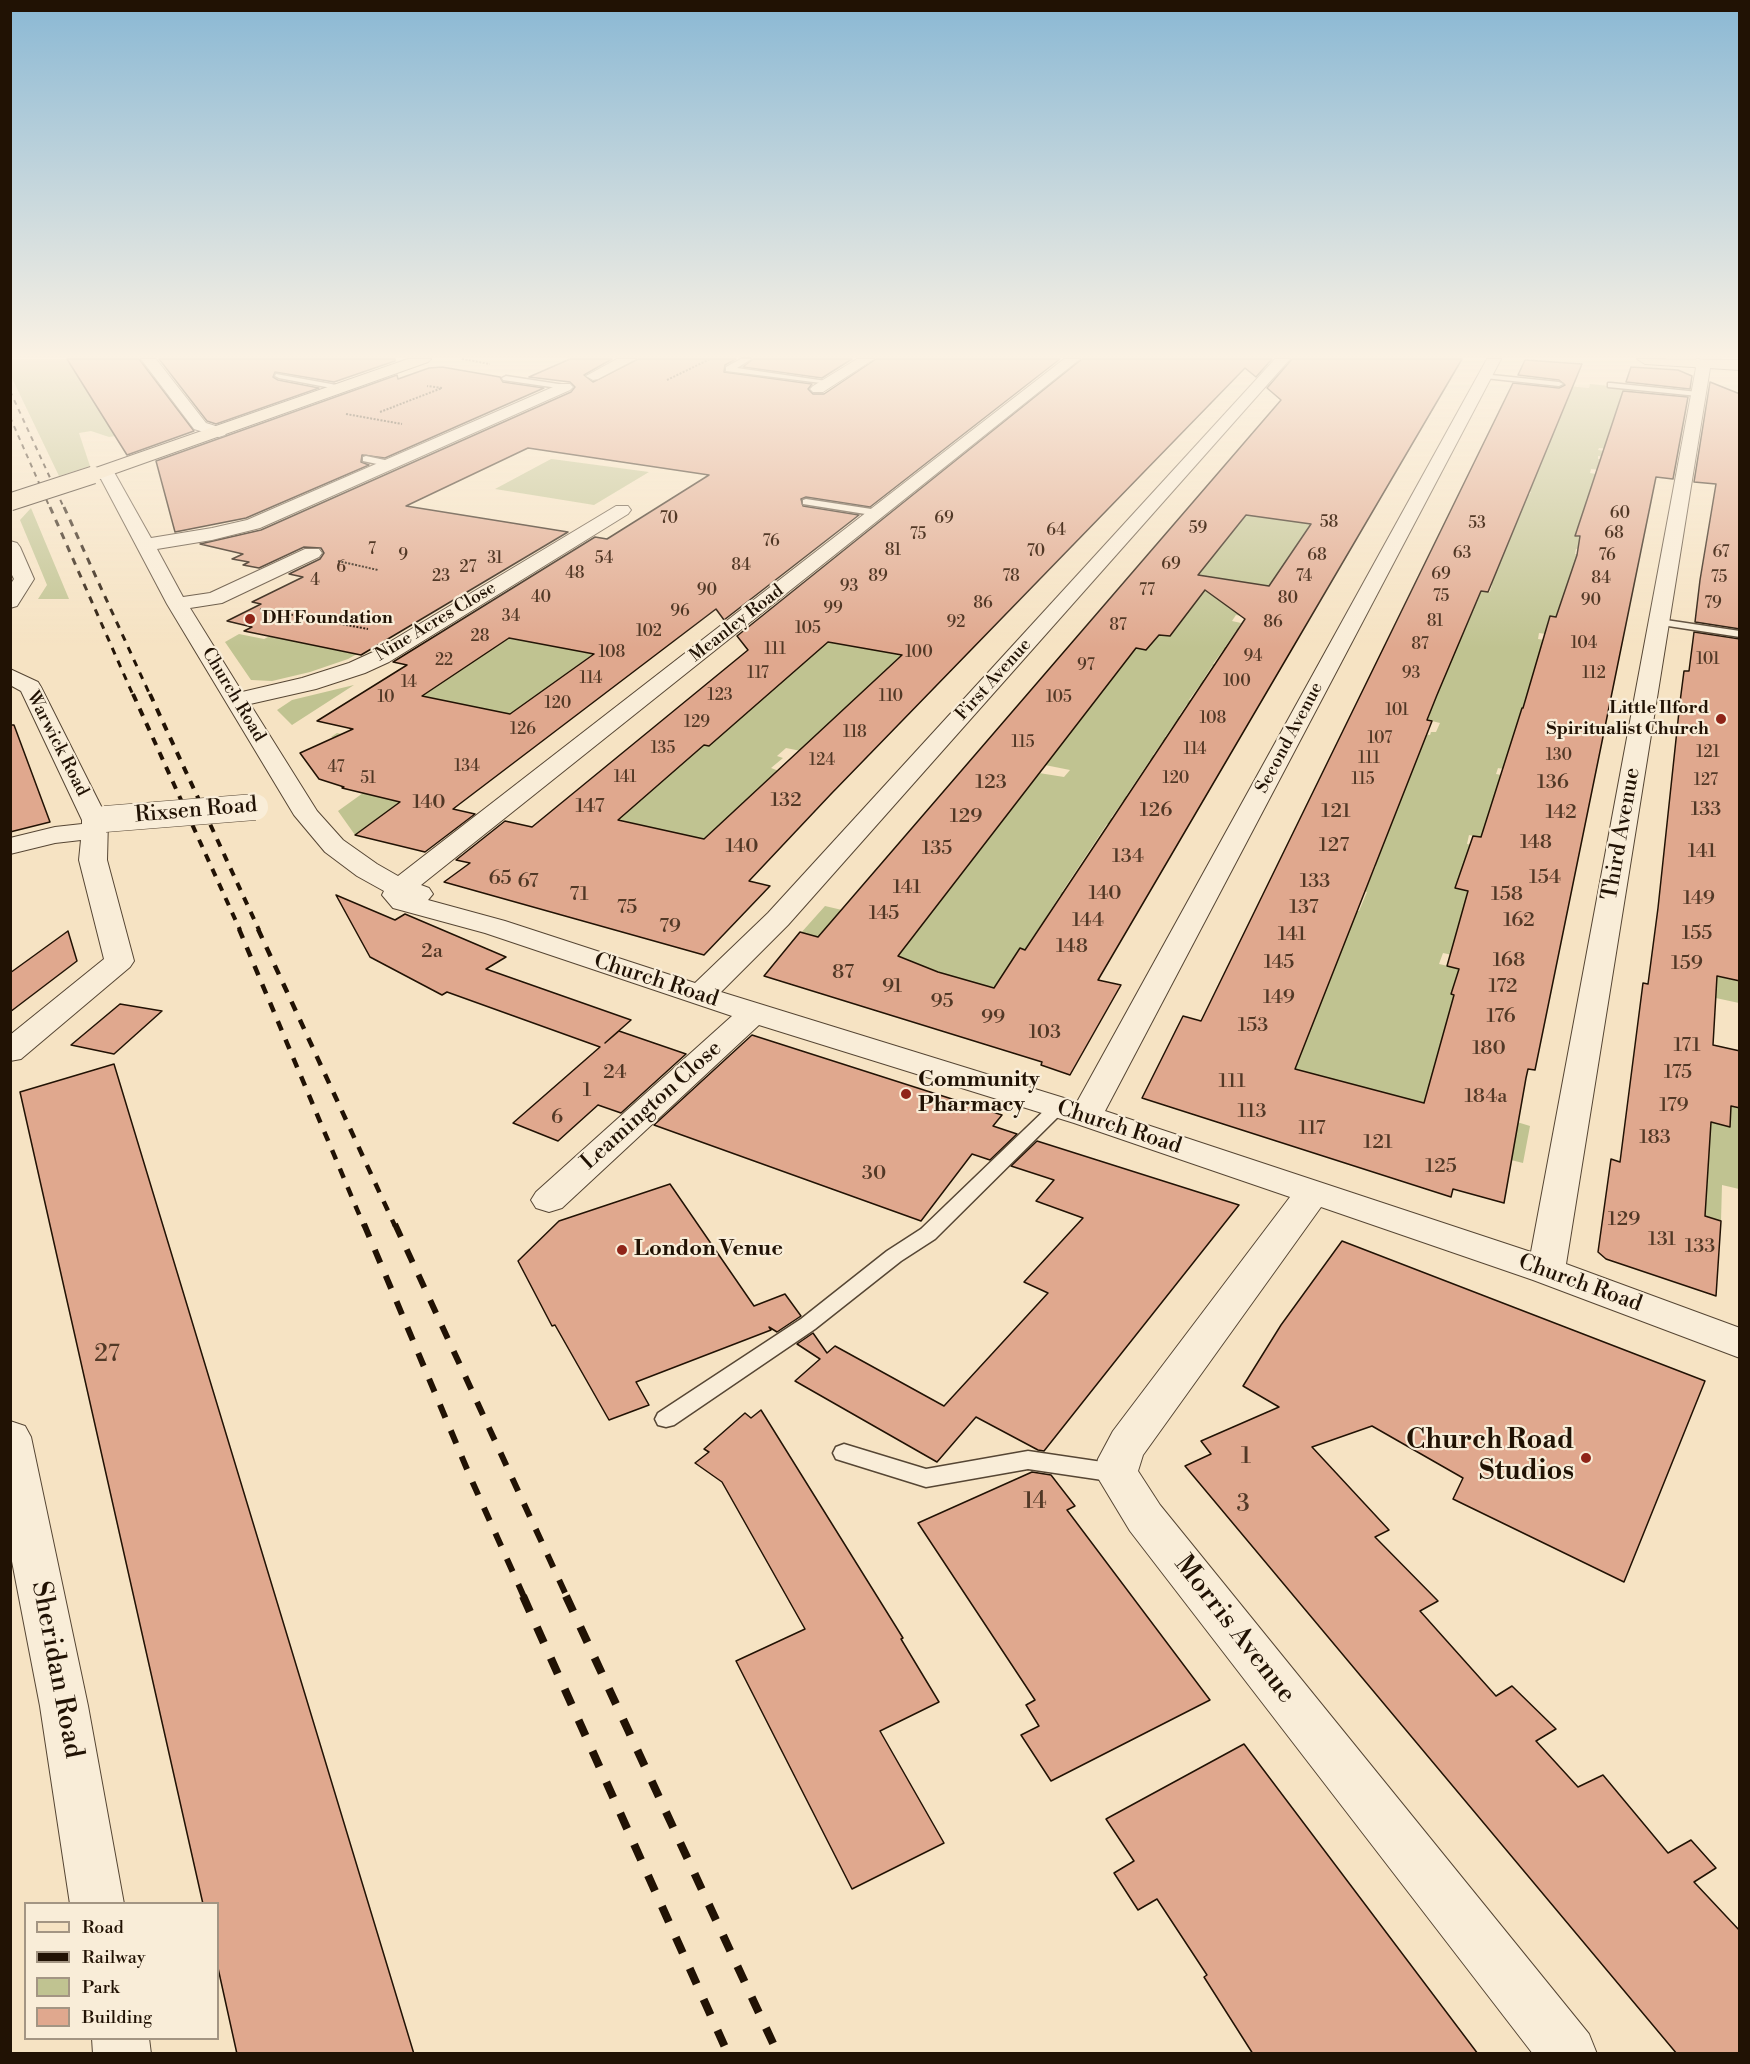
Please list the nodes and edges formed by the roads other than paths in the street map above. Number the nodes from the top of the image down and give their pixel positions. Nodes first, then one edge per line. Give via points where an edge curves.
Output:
1 (151, 455) edge
2 (411, 455) edge
3 (951, 455) edge
4 (1196, 455) edge
5 (1440, 455) edge
6 (1688, 455) edge
7 (366, 459) dead end
8 (391, 464) junction
9 (96, 474) junction
10 (10, 502) edge
11 (806, 502) dead end
12 (622, 510) dead end
13 (878, 513) junction
14 (145, 545) junction
15 (12, 552) edge
16 (310, 554) road end
17 (10, 602) edge
18 (177, 604) junction
19 (1659, 622) junction
20 (1740, 634) edge
21 (10, 676) edge
22 (236, 700) junction
23 (296, 799) junction
24 (98, 823) junction
25 (10, 846) edge
26 (400, 888) junction
27 (700, 995) junction
28 (754, 1013) junction
29 (10, 1052) edge
30 (1071, 1112) junction
31 (1313, 1192) junction
32 (549, 1200) dead end
33 (1545, 1271) junction
34 (1740, 1344) edge
35 (666, 1419) dead end
36 (10, 1437) edge
37 (844, 1454) dead end
38 (1116, 1473) junction
39 (97, 1902) edge
40 (1569, 2054) edge

1 - 9 main road
2 - 8 street
3 - 13 street, Meanley Road
4 - 27 street, First Avenue via 778,919
5 - 30 street, Second Avenue
6 - 19 street, Third Avenue
7 - 8 lane
8 - 14 street via 253,524
9 - 10 main road, bridge
9 - 14 street, Church Road via 108,476
11 - 13 lane
12 - 22 street, Nine Acres Close via 357,668
13 - 26 street, Meanley Road
14 - 18 street, Church Road
15 - 17 street via 24,579
16 - 18 street via 215,599
18 - 22 street, Church Road
19 - 20 lane
19 - 33 street, Third Avenue
21 - 24 street, Warwick Road via 30,687
22 - 23 street, Church Road
23 - 24 street, Rixsen Road, bridge via 255,807
23 - 26 street, Church Road via 334,846
24 - 25 street, Rixsen Road
24 - 29 street via 93,860 119,961
26 - 27 street, Church Road via 396,895 403,902 495,927
27 - 28 street, Church Road
28 - 30 street, Church Road
28 - 32 street, Leamington Close
30 - 31 street, Church Road
30 - 35 lane via 928,1234 808,1324
31 - 33 street, Church Road
31 - 38 street via 1128,1443
33 - 34 street, Church Road
36 - 39 street, Sheridan Road via 64,1706
37 - 38 lane via 926,1478 1028,1460
38 - 40 street, Morris Avenue via 1145,1518

